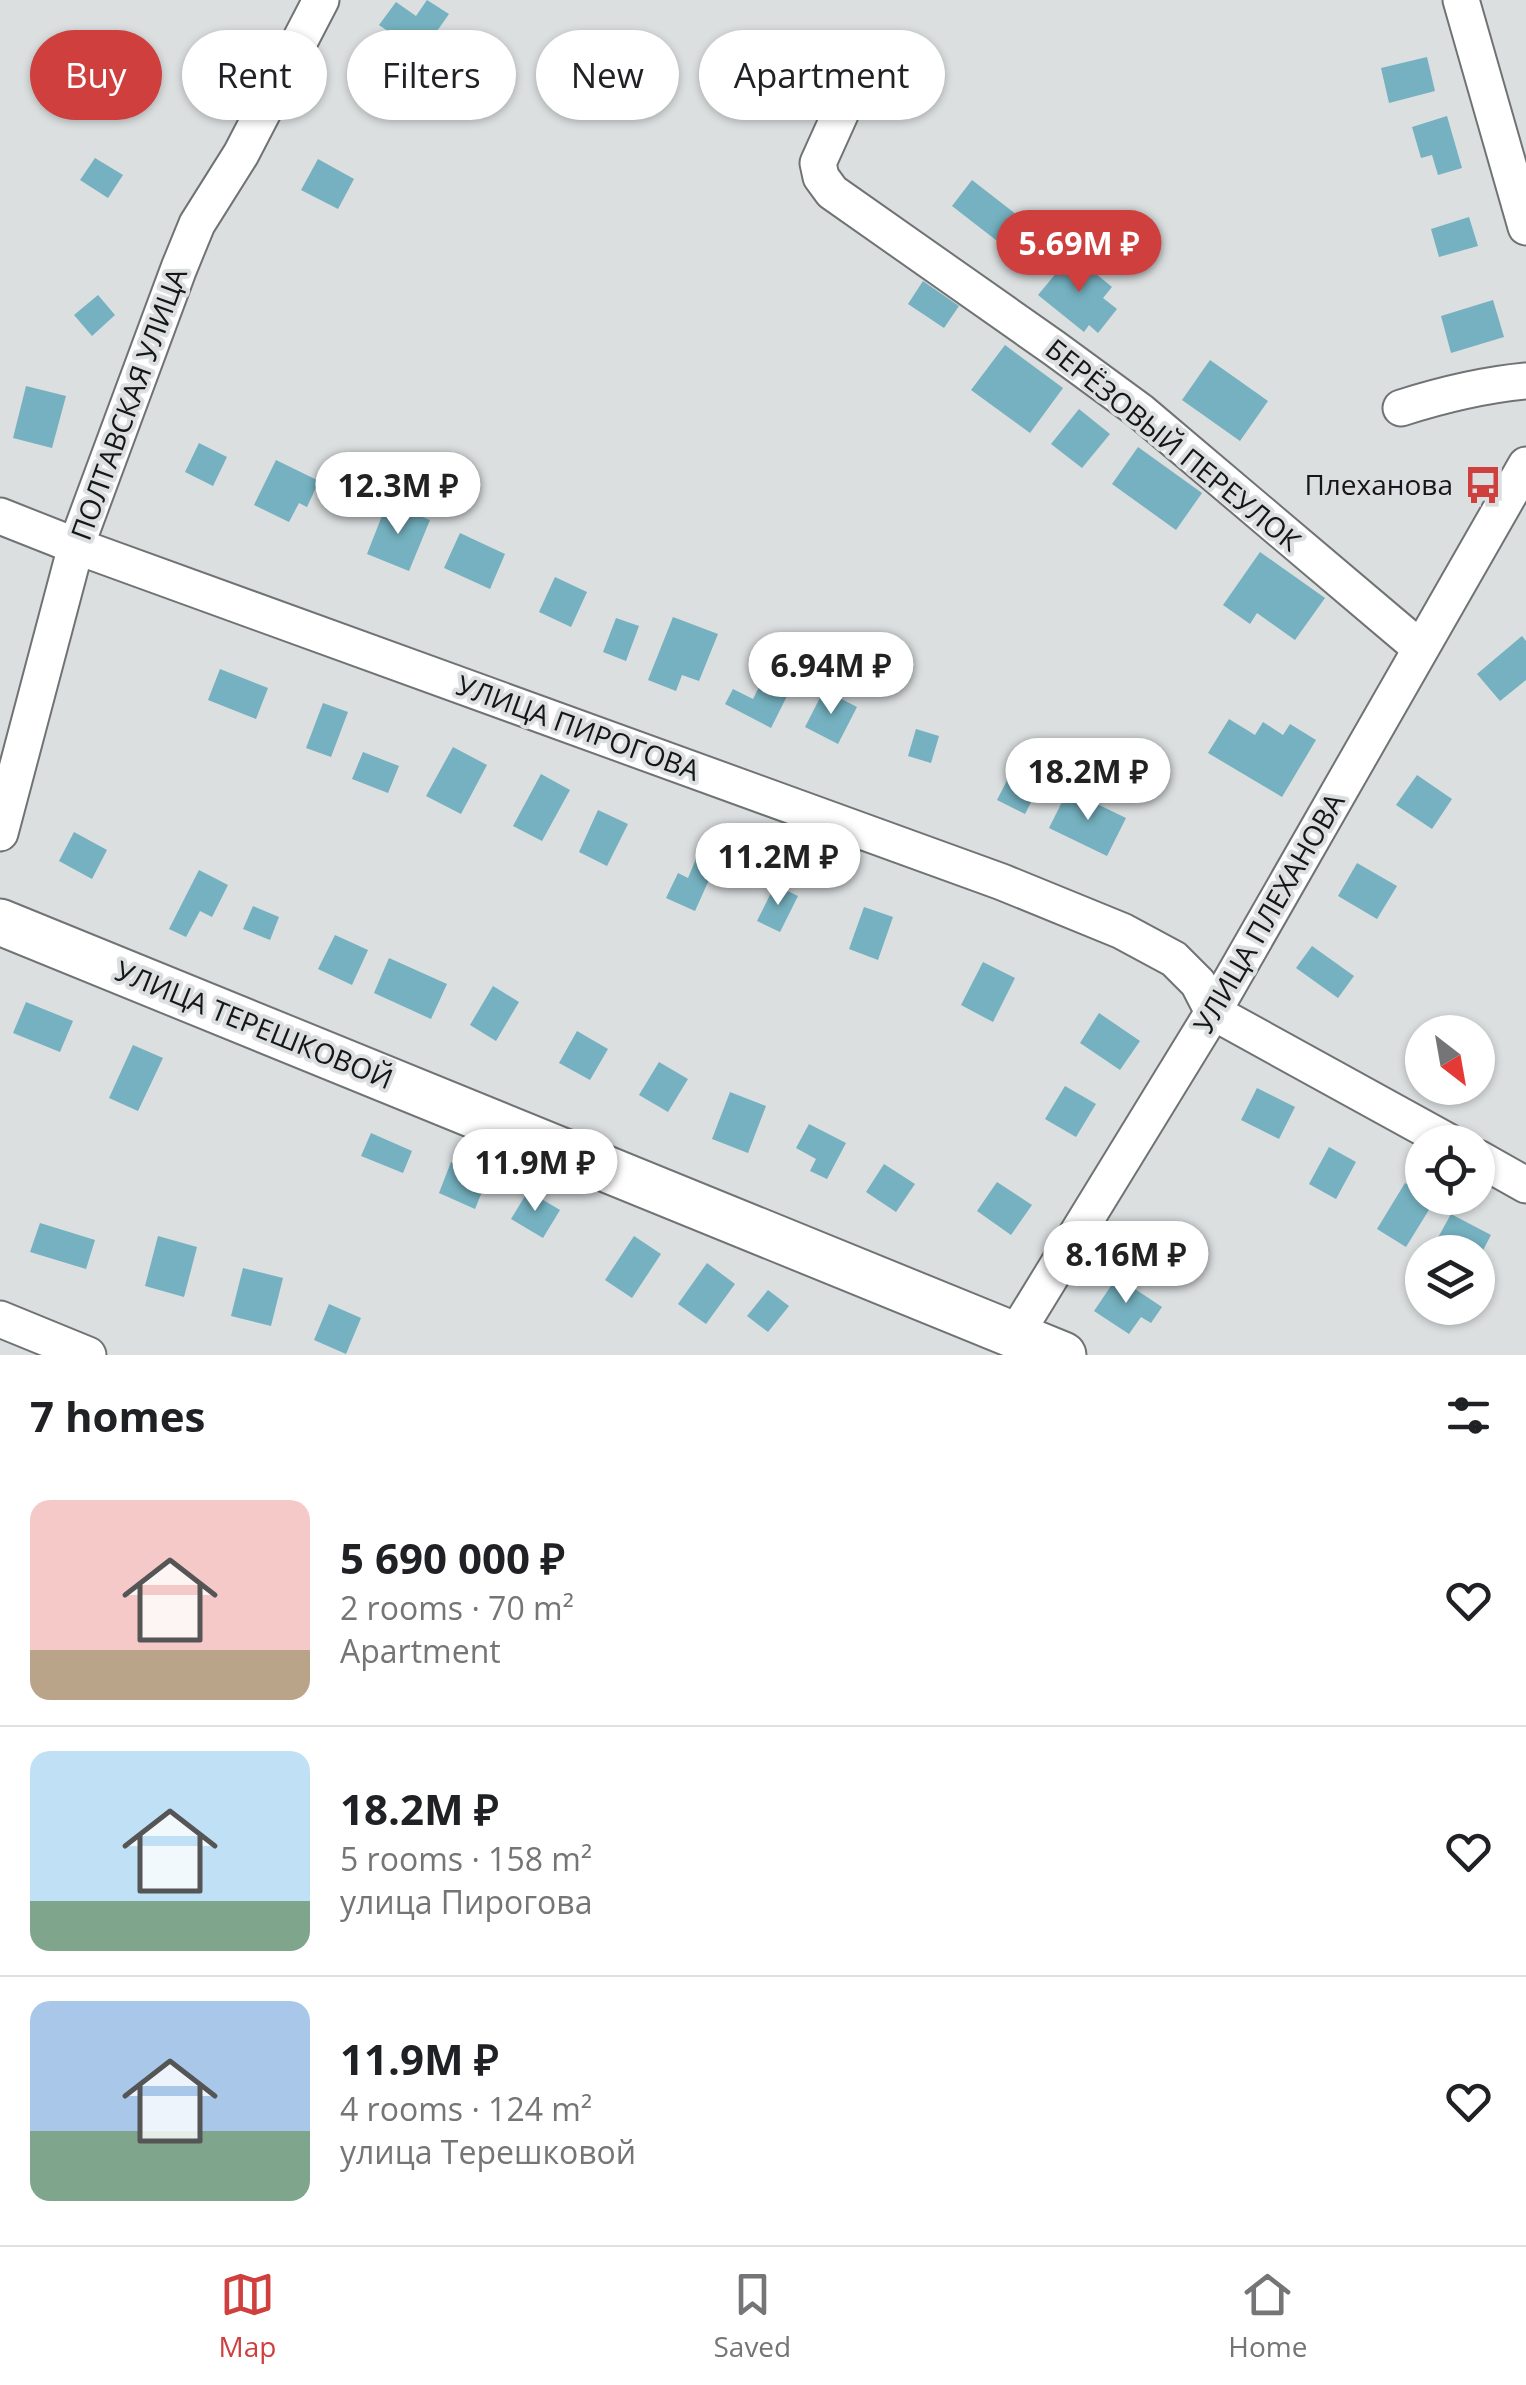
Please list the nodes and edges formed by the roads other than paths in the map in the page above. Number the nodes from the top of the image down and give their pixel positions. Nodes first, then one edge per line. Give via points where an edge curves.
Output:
1 (322, 0) edge
2 (1460, 0) edge
3 (837, 120) edge
4 (1526, 227) edge
5 (1526, 381) edge
6 (1401, 408) dead end
7 (1526, 465) edge
8 (0, 516) edge
9 (76, 546) junction
10 (1420, 648) junction
11 (0, 833) edge
12 (0, 922) edge
13 (1213, 1012) junction
14 (1418, 1125) edge
15 (1495, 1168) edge
16 (1526, 1185) edge
17 (0, 1319) edge
18 (1009, 1345) edge
19 (88, 1355) edge
20 (1063, 1355) edge

1 - 9 street, ПОЛТАВСКАЯ УЛИЦА via 198,224
2 - 4 street
3 - 10 street, БЕРЁЗОВЫЙ ПЕРЕУЛОК via 818,163 832,192 1140,411
5 - 6 street
7 - 10 street, УЛИЦА ПЛЕХАНОВА
8 - 9 street, УЛИЦА ПИРОГОВА
9 - 11 street, ПОЛТАВСКАЯ УЛИЦА
9 - 13 street, УЛИЦА ПИРОГОВА via 1122,930 1174,959
10 - 13 street, УЛИЦА ПЛЕХАНОВА
12 - 18 main road, УЛИЦА ТЕРЕШКОВОЙ
13 - 14 street, УЛИЦА ПИРОГОВА
13 - 18 street, УЛИЦА ПЛЕХАНОВА
15 - 16 street
17 - 19 street
18 - 20 main road, УЛИЦА ТЕРЕШКОВОЙ

